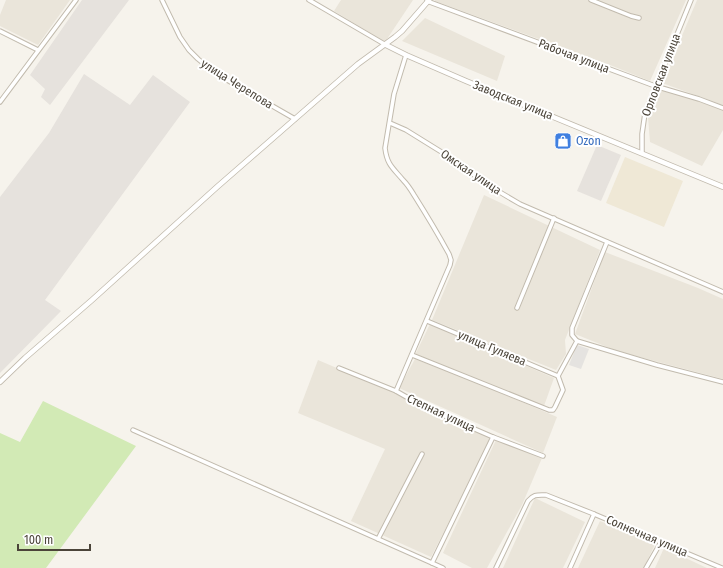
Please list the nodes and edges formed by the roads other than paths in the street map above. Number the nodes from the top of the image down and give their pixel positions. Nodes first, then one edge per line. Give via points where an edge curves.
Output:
1 (76, 0) edge
2 (162, 0) edge
3 (310, 0) edge
4 (428, 0) edge
5 (591, 0) edge
6 (690, 0) edge
7 (639, 18) dead end
8 (0, 31) edge
9 (386, 45) junction
10 (38, 50) junction
11 (406, 55) junction
12 (655, 86) junction
13 (0, 102) edge
14 (723, 108) edge
15 (295, 119) junction
16 (390, 123) junction
17 (642, 153) junction
18 (723, 187) edge
19 (554, 218) junction
20 (607, 242) junction
21 (723, 292) edge
22 (517, 308) dead end
23 (427, 321) junction
24 (577, 341) junction
25 (412, 355) junction
26 (339, 368) dead end
27 (558, 376) junction
28 (0, 382) edge
29 (723, 382) edge
30 (396, 391) junction
31 (133, 430) dead end
32 (493, 437) junction
33 (422, 454) dead end
34 (543, 456) dead end
35 (594, 514) junction
36 (378, 539) junction
37 (661, 542) junction
38 (432, 563) junction
39 (721, 567) edge
40 (443, 568) edge
41 (496, 568) edge
42 (570, 568) edge
43 (646, 568) edge

1 - 10 street
2 - 15 street, улица Черепова via 180,37 198,59 215,73
3 - 9 street, Заводская улица
4 - 9 street via 402,31
4 - 12 street, Рабочая улица
5 - 7 street
6 - 12 street, Орловская улица
8 - 10 street
9 - 11 street, Заводская улица
9 - 15 street via 358,64
10 - 13 street
11 - 16 street via 394,94
11 - 17 street, Заводская улица
12 - 14 street, Рабочая улица
12 - 17 street, Орловская улица via 645,113
15 - 28 street
16 - 19 street, Омская улица via 456,161 502,194
16 - 23 street via 385,148 386,157 414,194 451,260
17 - 18 street, Заводская улица
19 - 20 street, Омская улица
19 - 22 street
20 - 21 street, Омская улица
20 - 24 street via 572,328 572,335
23 - 25 street
23 - 27 street, улица Гуляева
24 - 27 street
24 - 29 street via 657,366
25 - 27 street via 549,410 553,410 563,390
25 - 30 street
26 - 30 street, Степная улица
30 - 32 street, Степная улица via 424,407
31 - 36 street
32 - 34 street, Степная улица
32 - 38 street
33 - 36 street
35 - 37 street, Солнечная улица
35 - 41 street, Солнечная улица via 546,495 533,496 528,501
35 - 42 street
36 - 38 street
37 - 39 street, Солнечная улица
37 - 43 street
38 - 40 street

